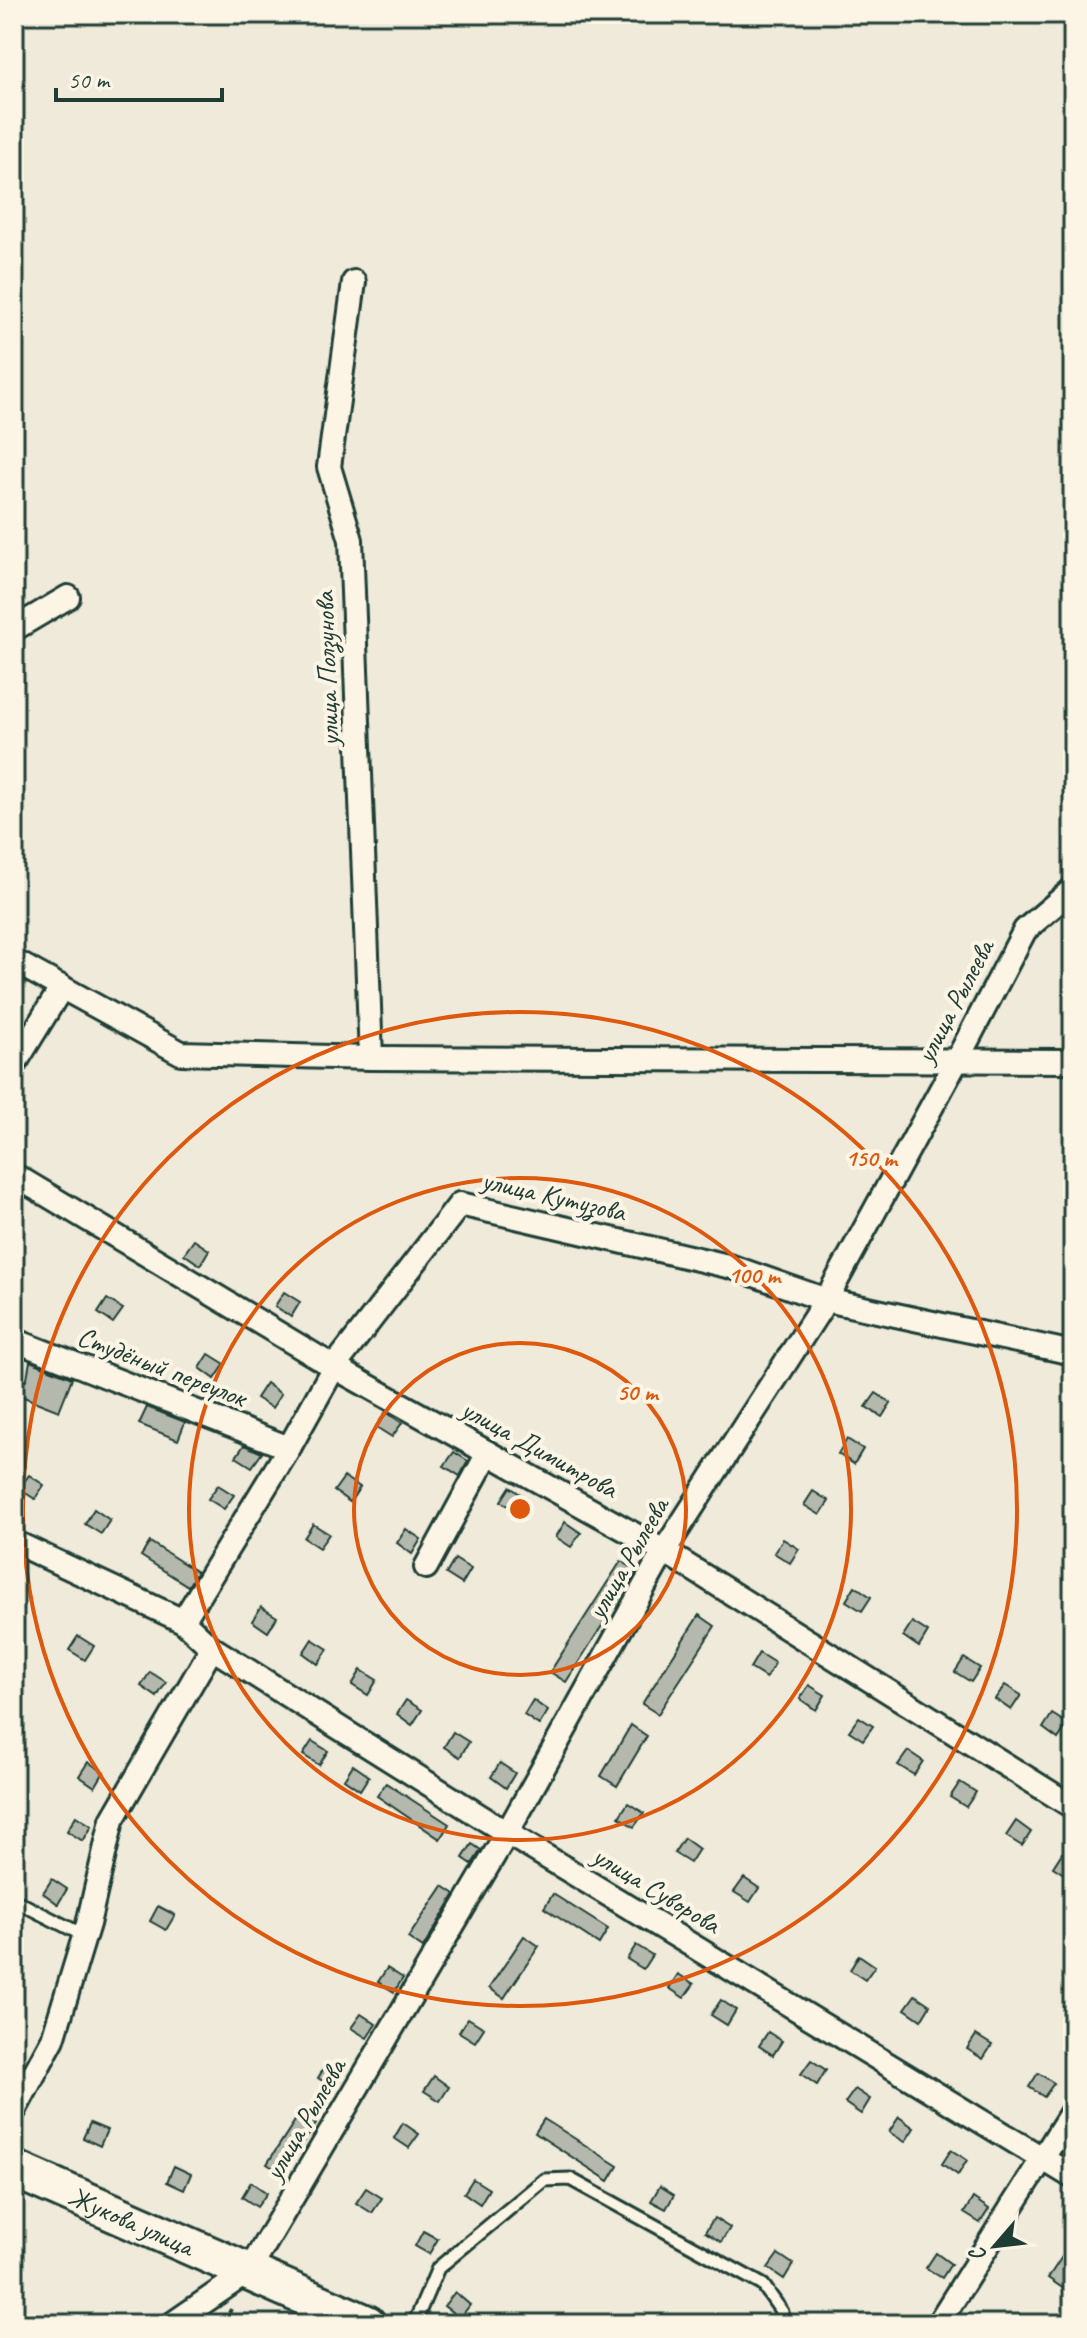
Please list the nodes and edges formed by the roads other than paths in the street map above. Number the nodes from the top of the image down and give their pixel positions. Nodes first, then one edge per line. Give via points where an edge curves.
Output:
1 (354, 282) dead end
2 (68, 597) dead end
3 (14, 629) edge
4 (1073, 889) edge
5 (14, 961) edge
6 (62, 987) junction
7 (371, 1058) junction
8 (1073, 1061) edge
9 (956, 1062) junction
10 (14, 1065) edge
11 (15, 1181) edge
12 (826, 1300) junction
13 (14, 1340) edge
14 (1073, 1353) edge
15 (334, 1367) junction
16 (289, 1448) junction
17 (488, 1453) junction
18 (14, 1542) edge
19 (664, 1551) junction
20 (426, 1567) dead end
21 (183, 1621) junction
22 (212, 1648) junction
23 (1073, 1807) edge
24 (507, 1833) junction
25 (14, 1900) edge
26 (85, 1936) junction
27 (1073, 2110) edge
28 (14, 2111) edge
29 (1043, 2158) junction
30 (1073, 2177) edge
31 (27, 2178) edge
32 (249, 2271) junction
33 (172, 2324) edge
34 (367, 2324) edge
35 (414, 2324) edge
36 (780, 2324) edge
37 (938, 2324) edge

1 - 7 street, улица Ползунова via 329,467 351,540
2 - 3 street
4 - 9 street, улица Рылеева via 1025,930
5 - 6 street
6 - 7 street via 181,1053
6 - 10 street
7 - 9 street
8 - 9 street
9 - 12 street, улица Рылеева
11 - 15 street, улица Димитрова
12 - 14 street, улица Кутузова
12 - 15 street, улица Кутузова via 732,1267 460,1204
12 - 19 street, улица Рылеева
13 - 16 street, Студёный переулок
15 - 16 street, улица Кутузова
15 - 17 street, улица Димитрова
16 - 21 street, улица Кутузова
17 - 19 street, улица Димитрова
17 - 20 street
18 - 21 street, улица Суворова
19 - 23 street, улица Димитрова
19 - 24 street, улица Рылеева
21 - 22 street, улица Суворова
22 - 24 street, улица Суворова
22 - 26 street via 112,1820
24 - 29 street, улица Суворова
24 - 32 street, улица Рылеева
25 - 26 lane
26 - 28 street via 53,2039
27 - 29 street
29 - 30 street, улица Суворова
29 - 37 street
31 - 32 main road, Жукова улица
32 - 33 street
32 - 34 main road, Жукова улица
35 - 36 lane via 438,2268 544,2180 570,2179 763,2285 782,2312

